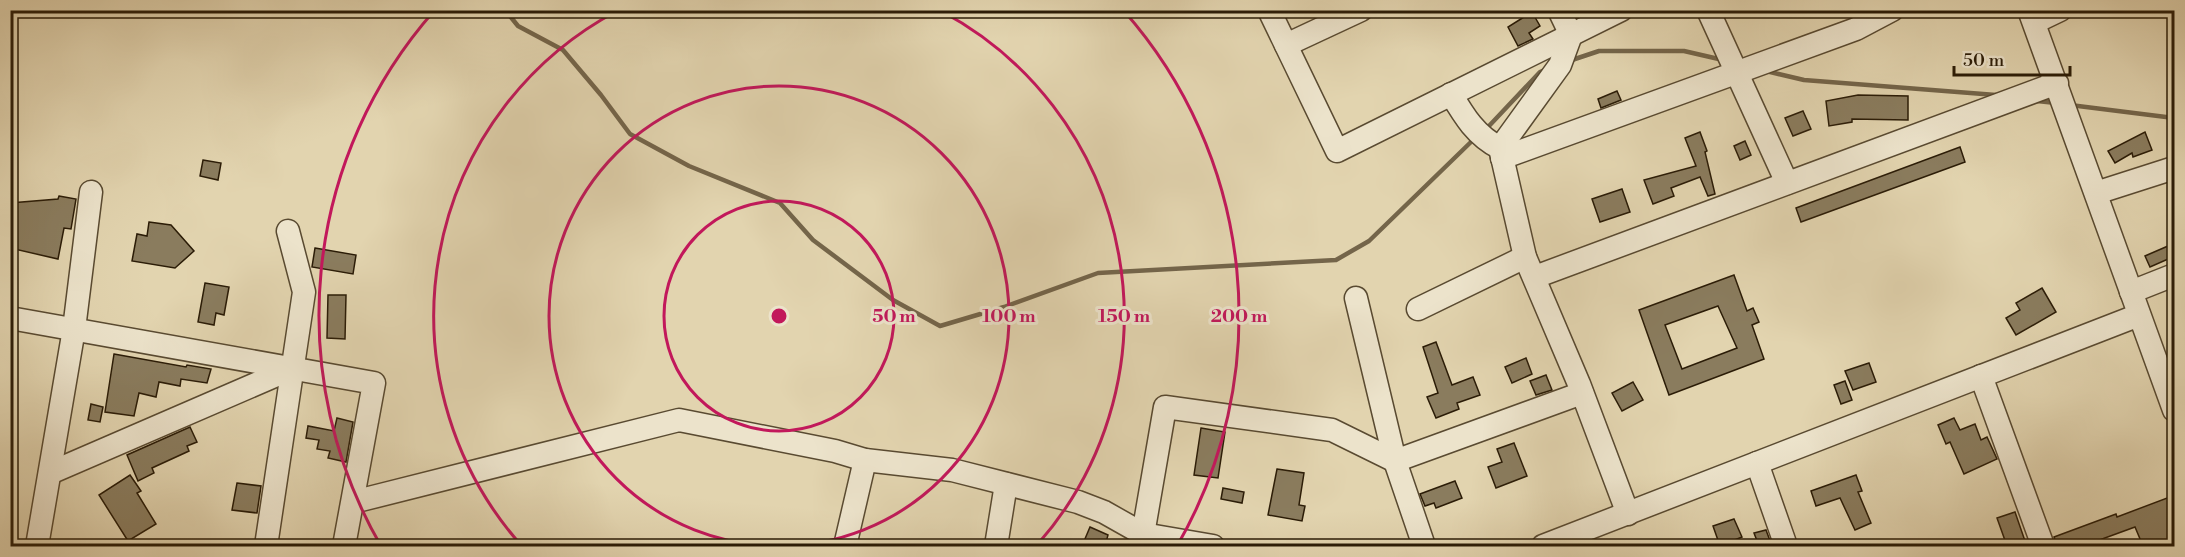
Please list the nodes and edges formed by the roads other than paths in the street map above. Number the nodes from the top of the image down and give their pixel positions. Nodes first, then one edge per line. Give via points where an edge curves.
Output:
1 (1269, 10) edge
2 (1360, 10) edge
3 (1559, 10) edge
4 (1621, 10) edge
5 (1708, 10) edge
6 (1892, 10) edge
7 (2060, 10) edge
8 (2032, 16) edge
9 (1571, 35) junction
10 (1286, 45) junction
11 (1736, 73) junction
12 (2057, 83) junction
13 (1451, 94) junction
14 (1501, 153) junction
15 (2175, 168) edge
16 (1787, 183) junction
17 (91, 192) dead end
18 (2096, 194) junction
19 (288, 231) dead end
20 (1525, 256) junction
21 (2175, 275) edge
22 (1535, 277) junction
23 (2131, 292) junction
24 (1356, 298) dead end
25 (1418, 309) dead end
26 (2139, 315) junction
27 (10, 318) edge
28 (74, 329) junction
29 (293, 368) junction
30 (1981, 376) junction
31 (1582, 393) junction
32 (2173, 402) edge
33 (865, 460) junction
34 (1395, 461) junction
35 (1757, 463) junction
36 (50, 473) junction
37 (1006, 484) junction
38 (352, 502) junction
39 (1628, 514) junction
40 (1142, 540) edge
41 (1565, 542) edge
42 (37, 546) edge
43 (266, 546) edge
44 (344, 546) edge
45 (845, 546) edge
46 (996, 546) edge
47 (1213, 546) edge
48 (1424, 546) edge
49 (1542, 546) edge
50 (1786, 546) edge
51 (2043, 546) edge

1 - 10 street
2 - 10 street
3 - 9 street
4 - 9 street
5 - 11 street
6 - 11 street via 1856,28
7 - 8 street
8 - 12 street
9 - 13 street
9 - 14 street via 1560,65
10 - 13 street via 1337,151
11 - 14 street
11 - 16 street
12 - 16 street
12 - 18 street
13 - 14 street via 1468,122
14 - 20 street
15 - 18 street
16 - 22 street
17 - 28 street
18 - 23 street
19 - 29 street via 304,292
20 - 22 street
20 - 25 street
21 - 23 street
22 - 31 street
23 - 26 street
24 - 34 street
26 - 30 street
26 - 32 street
27 - 28 street
28 - 29 street
28 - 36 street
29 - 36 street
29 - 38 street via 374,383
29 - 43 street
30 - 35 street
30 - 51 street
31 - 34 street
31 - 39 street
33 - 37 street via 952,470
33 - 38 street via 679,420
33 - 45 street
34 - 40 street via 1332,430 1165,408
34 - 48 street
35 - 39 street
35 - 50 street
36 - 42 street
37 - 40 street via 1104,512
37 - 46 street
38 - 44 street
39 - 41 street
40 - 47 street
41 - 49 street

